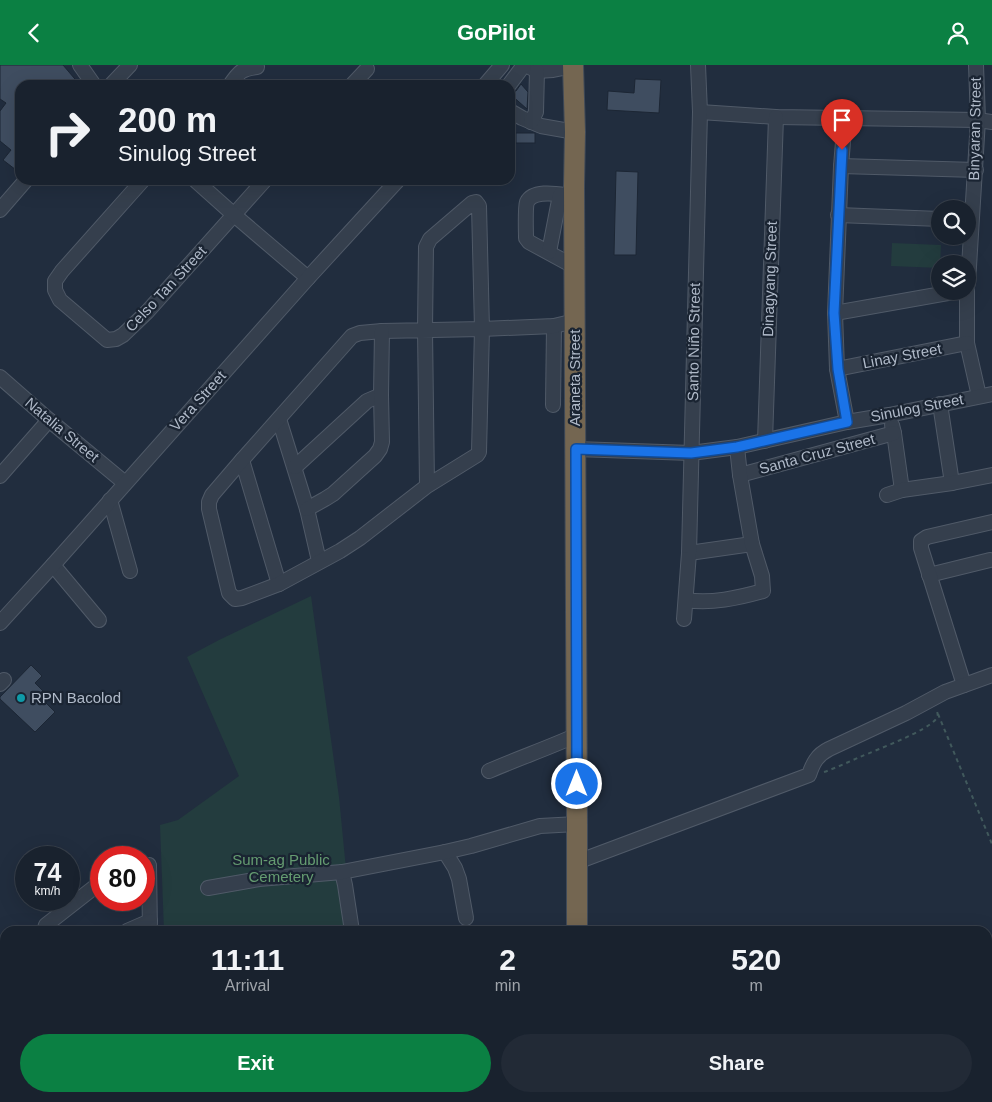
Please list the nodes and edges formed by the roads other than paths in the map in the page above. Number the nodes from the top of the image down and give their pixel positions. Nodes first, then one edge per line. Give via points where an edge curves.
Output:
1 (80, 65) edge
2 (130, 65) edge
3 (502, 65) edge
4 (573, 65) edge
5 (698, 65) edge
6 (976, 65) edge
7 (257, 67) dead end
8 (529, 67) edge
9 (367, 69) dead end
10 (90, 80) edge
11 (115, 80) edge
12 (233, 80) edge
13 (357, 80) edge
14 (489, 80) edge
15 (515, 80) edge
16 (700, 112) junction
17 (515, 114) edge
18 (776, 117) junction
19 (845, 118) junction
20 (985, 121) edge
21 (531, 122) junction
22 (575, 132) junction
23 (840, 166) junction
24 (976, 170) junction
25 (22, 185) edge
26 (139, 185) edge
27 (201, 185) edge
28 (260, 185) edge
29 (393, 185) edge
30 (567, 195) junction
31 (972, 200) edge
32 (0, 210) edge
33 (233, 214) junction
34 (838, 215) junction
35 (931, 219) edge
36 (549, 252) junction
37 (575, 267) junction
38 (308, 278) junction
39 (931, 296) edge
40 (967, 300) edge
41 (834, 313) junction
42 (575, 321) junction
43 (554, 326) junction
44 (482, 329) junction
45 (426, 330) junction
46 (382, 331) junction
47 (967, 343) junction
48 (838, 369) junction
49 (0, 377) edge
50 (381, 395) junction
51 (988, 397) edge
52 (940, 404) junction
53 (553, 405) dead end
54 (889, 415) junction
55 (279, 419) junction
56 (49, 420) junction
57 (847, 422) junction
58 (894, 433) junction
59 (765, 441) junction
60 (737, 447) junction
61 (576, 449) junction
62 (691, 453) junction
63 (242, 460) junction
64 (295, 467) junction
65 (740, 475) junction
66 (992, 475) edge
67 (0, 476) edge
68 (125, 483) junction
69 (952, 483) junction
70 (427, 486) junction
71 (902, 490) junction
72 (887, 495) dead end
73 (110, 500) junction
74 (307, 509) junction
75 (992, 522) edge
76 (752, 544) junction
77 (689, 553) junction
78 (990, 560) dead end
79 (320, 561) junction
80 (53, 565) junction
81 (130, 571) dead end
82 (930, 575) junction
83 (279, 584) junction
84 (686, 600) junction
85 (684, 619) dead end
86 (99, 620) dead end
87 (0, 623) edge
88 (992, 675) edge
89 (964, 685) junction
90 (577, 735) junction
91 (490, 771) dead end
92 (578, 824) junction
93 (445, 852) junction
94 (577, 862) junction
95 (342, 872) junction
96 (208, 888) dead end
97 (90, 891) edge
98 (150, 911) edge
99 (466, 918) dead end
100 (46, 926) edge
101 (150, 926) edge
102 (351, 926) edge
103 (576, 926) edge

1 - 10 street
2 - 11 street
3 - 14 street
4 - 8 street via 553,70
4 - 22 highway, Araneta Street
5 - 16 street, Santo Niño Street
6 - 20 street, Binyaran Street
7 - 12 street via 243,69
8 - 15 street
8 - 21 street via 536,112
9 - 13 street
16 - 18 street
16 - 62 street, Santo Niño Street
17 - 21 street
18 - 19 street
18 - 59 street, Dinagyang Street
19 - 20 street
19 - 23 street
20 - 24 street, Binyaran Street
21 - 22 street
22 - 30 highway, Araneta Street
23 - 24 street
23 - 34 street
24 - 31 street, Binyaran Street
25 - 32 street
26 - 33 street, Celso Tan Street via 55,281 60,300 107,340 124,335 141,318
27 - 33 street
28 - 33 street, Celso Tan Street
29 - 38 street, Vera Street
30 - 36 street
30 - 36 street via 542,193 533,195 527,203 526,238
30 - 37 highway, Araneta Street
33 - 38 street
34 - 35 street
34 - 41 street
36 - 37 street
37 - 42 highway, Araneta Street
38 - 68 street, Vera Street
39 - 41 street
40 - 47 street
41 - 48 street
42 - 43 street
42 - 61 highway, Araneta Street
43 - 44 street
43 - 53 street
44 - 45 street
44 - 45 street via 479,206 476,202 426,247
44 - 70 street via 478,455
45 - 46 street
45 - 70 street
46 - 50 street
46 - 55 street via 352,337
47 - 48 street, Linay Street
47 - 51 street
48 - 57 street
49 - 56 street, Natalia Street
50 - 64 street via 362,405
50 - 74 street via 380,449 333,494
51 - 52 street, Sinulog Street
52 - 54 street, Sinulog Street
52 - 69 street
54 - 57 street, Sinulog Street
54 - 58 street
55 - 63 street
55 - 64 street
56 - 67 street
56 - 68 street, Natalia Street
57 - 59 street, Sinulog Street
58 - 65 street, Santa Cruz Street
58 - 71 street
59 - 60 street, Sinulog Street
60 - 62 street, Sinulog Street
60 - 65 street
61 - 62 street, Sinulog Street
61 - 90 highway, Araneta Street
62 - 77 street, Santo Niño Street
63 - 83 street
63 - 83 street via 209,502 229,593 235,599 242,598
64 - 74 street
65 - 76 street
66 - 69 street
68 - 73 street, Vera Street
69 - 71 street
70 - 79 street via 360,538
71 - 72 street
73 - 80 street, Vera Street
73 - 81 street
74 - 79 street
75 - 82 street via 921,541
76 - 77 street
76 - 84 street via 762,575 762,591 700,602
77 - 84 street, Santo Niño Street
78 - 82 street
79 - 83 street
80 - 86 street
80 - 87 street, Vera Street
82 - 89 street
84 - 85 street, Santo Niño Street
88 - 89 street
89 - 94 street via 822,753 812,765 809,775
90 - 91 street
90 - 92 highway, Araneta Street
92 - 93 street via 540,826
92 - 94 highway, Araneta Street
93 - 95 street
93 - 99 street via 459,879
94 - 103 highway, Araneta Street
95 - 96 street via 259,879
95 - 102 street
97 - 100 street
98 - 101 street

